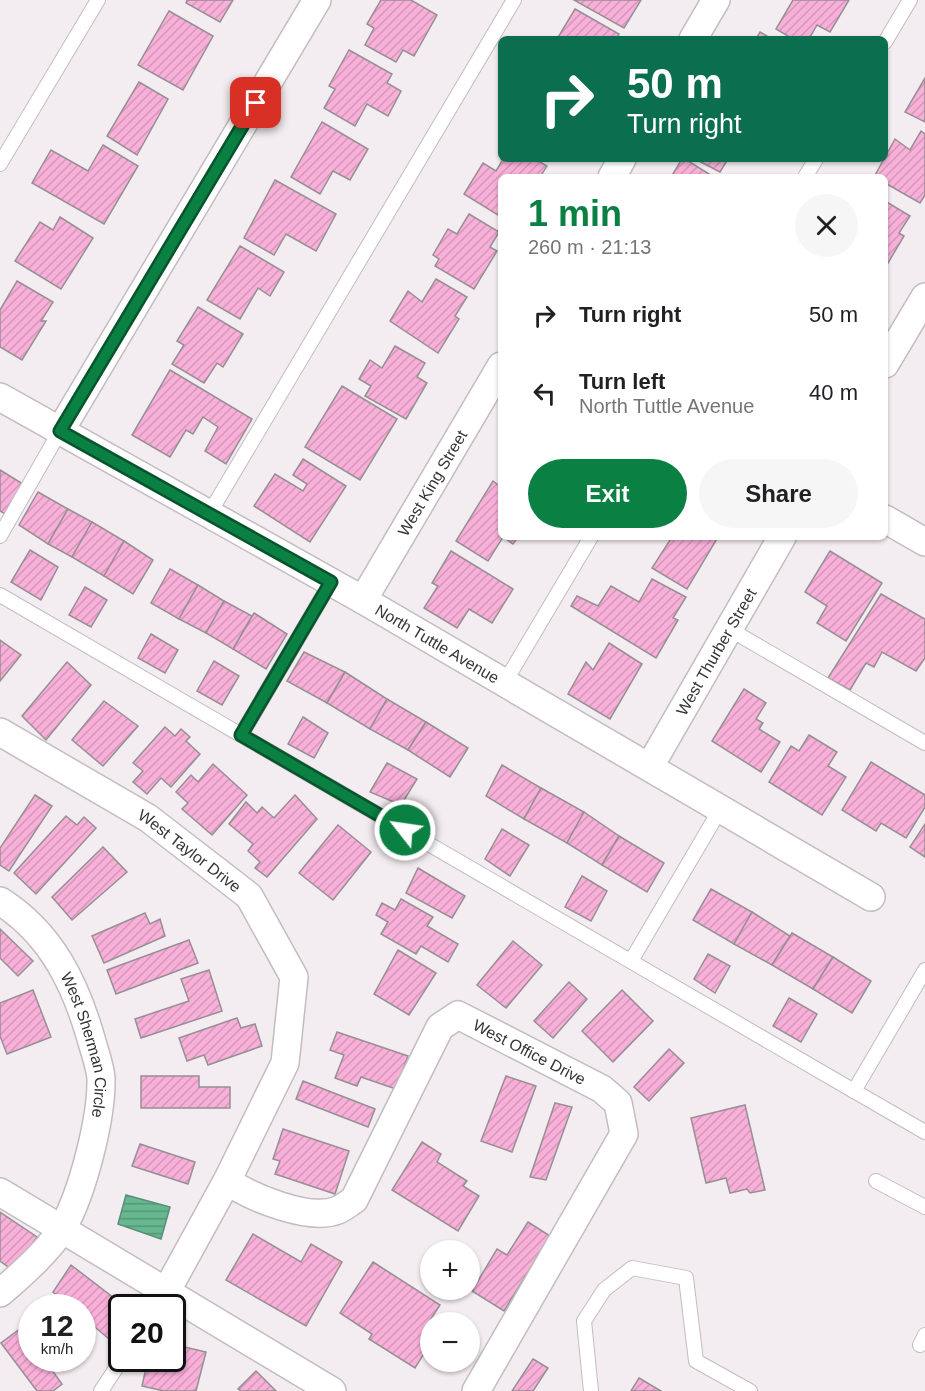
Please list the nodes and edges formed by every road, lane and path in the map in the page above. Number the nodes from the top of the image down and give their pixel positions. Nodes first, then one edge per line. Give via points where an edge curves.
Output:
1 (317, 0) edge
2 (514, 0) edge
3 (716, 0) edge
4 (910, 0) edge
5 (96, 1) edge
6 (695, 36) edge
7 (888, 37) edge
8 (0, 164) edge
9 (925, 297) edge
10 (888, 359) edge
11 (498, 371) edge
12 (0, 397) edge
13 (60, 431) junction
14 (209, 514) junction
15 (888, 521) edge
16 (0, 536) edge
17 (589, 540) edge
18 (780, 540) edge
19 (925, 542) edge
20 (331, 582) junction
21 (0, 595) edge
22 (363, 600) junction
23 (729, 629) junction
24 (505, 682) junction
25 (0, 732) edge
26 (241, 735) junction
27 (925, 743) edge
28 (650, 766) junction
29 (721, 808) junction
30 (871, 897) dead end
31 (0, 901) edge
32 (631, 961) junction
33 (925, 970) edge
34 (854, 1091) junction
35 (925, 1132) edge
36 (227, 1181) junction
37 (876, 1181) dead end
38 (0, 1192) edge
39 (925, 1207) edge
40 (63, 1228) junction
41 (0, 1293) edge
42 (153, 1294) edge
43 (164, 1294) edge
44 (186, 1313) edge
45 (113, 1372) edge
46 (101, 1391) edge
47 (332, 1391) edge
48 (476, 1391) edge
49 (591, 1391) edge
50 (750, 1391) edge

1 - 13 street
2 - 14 lane
3 - 6 street
4 - 7 lane
5 - 8 lane
9 - 10 street
11 - 22 street, West King Street
12 - 13 street, North Tuttle Avenue
13 - 14 street, North Tuttle Avenue
13 - 16 lane
14 - 20 street, North Tuttle Avenue
15 - 19 street
17 - 24 lane
18 - 23 street, West Thurber Street
20 - 22 street, North Tuttle Avenue
20 - 26 lane
21 - 26 lane
22 - 24 street, North Tuttle Avenue
23 - 27 lane
23 - 28 street, West Thurber Street
24 - 28 street, North Tuttle Avenue
25 - 36 street, West Taylor Drive via 148,818 249,896 294,977 285,1063
26 - 32 lane
28 - 29 street, North Tuttle Avenue
29 - 30 street, North Tuttle Avenue
29 - 32 lane
31 - 40 street, West Sherman Circle via 14,909 58,957 81,1003 101,1077 92,1154
32 - 34 lane
33 - 34 lane
34 - 35 lane
36 - 43 street, West Taylor Drive
36 - 48 street, West Office Drive via 249,1195 310,1213 337,1211 354,1200 440,1027 458,1015 602,1089 618,1103 624,1134
37 - 39 lane
38 - 40 street
40 - 41 street, West Sherman Circle
40 - 42 street
44 - 47 street
45 - 46 lane
49 - 50 lane via 584,1321 604,1290 632,1268 686,1278 696,1361

